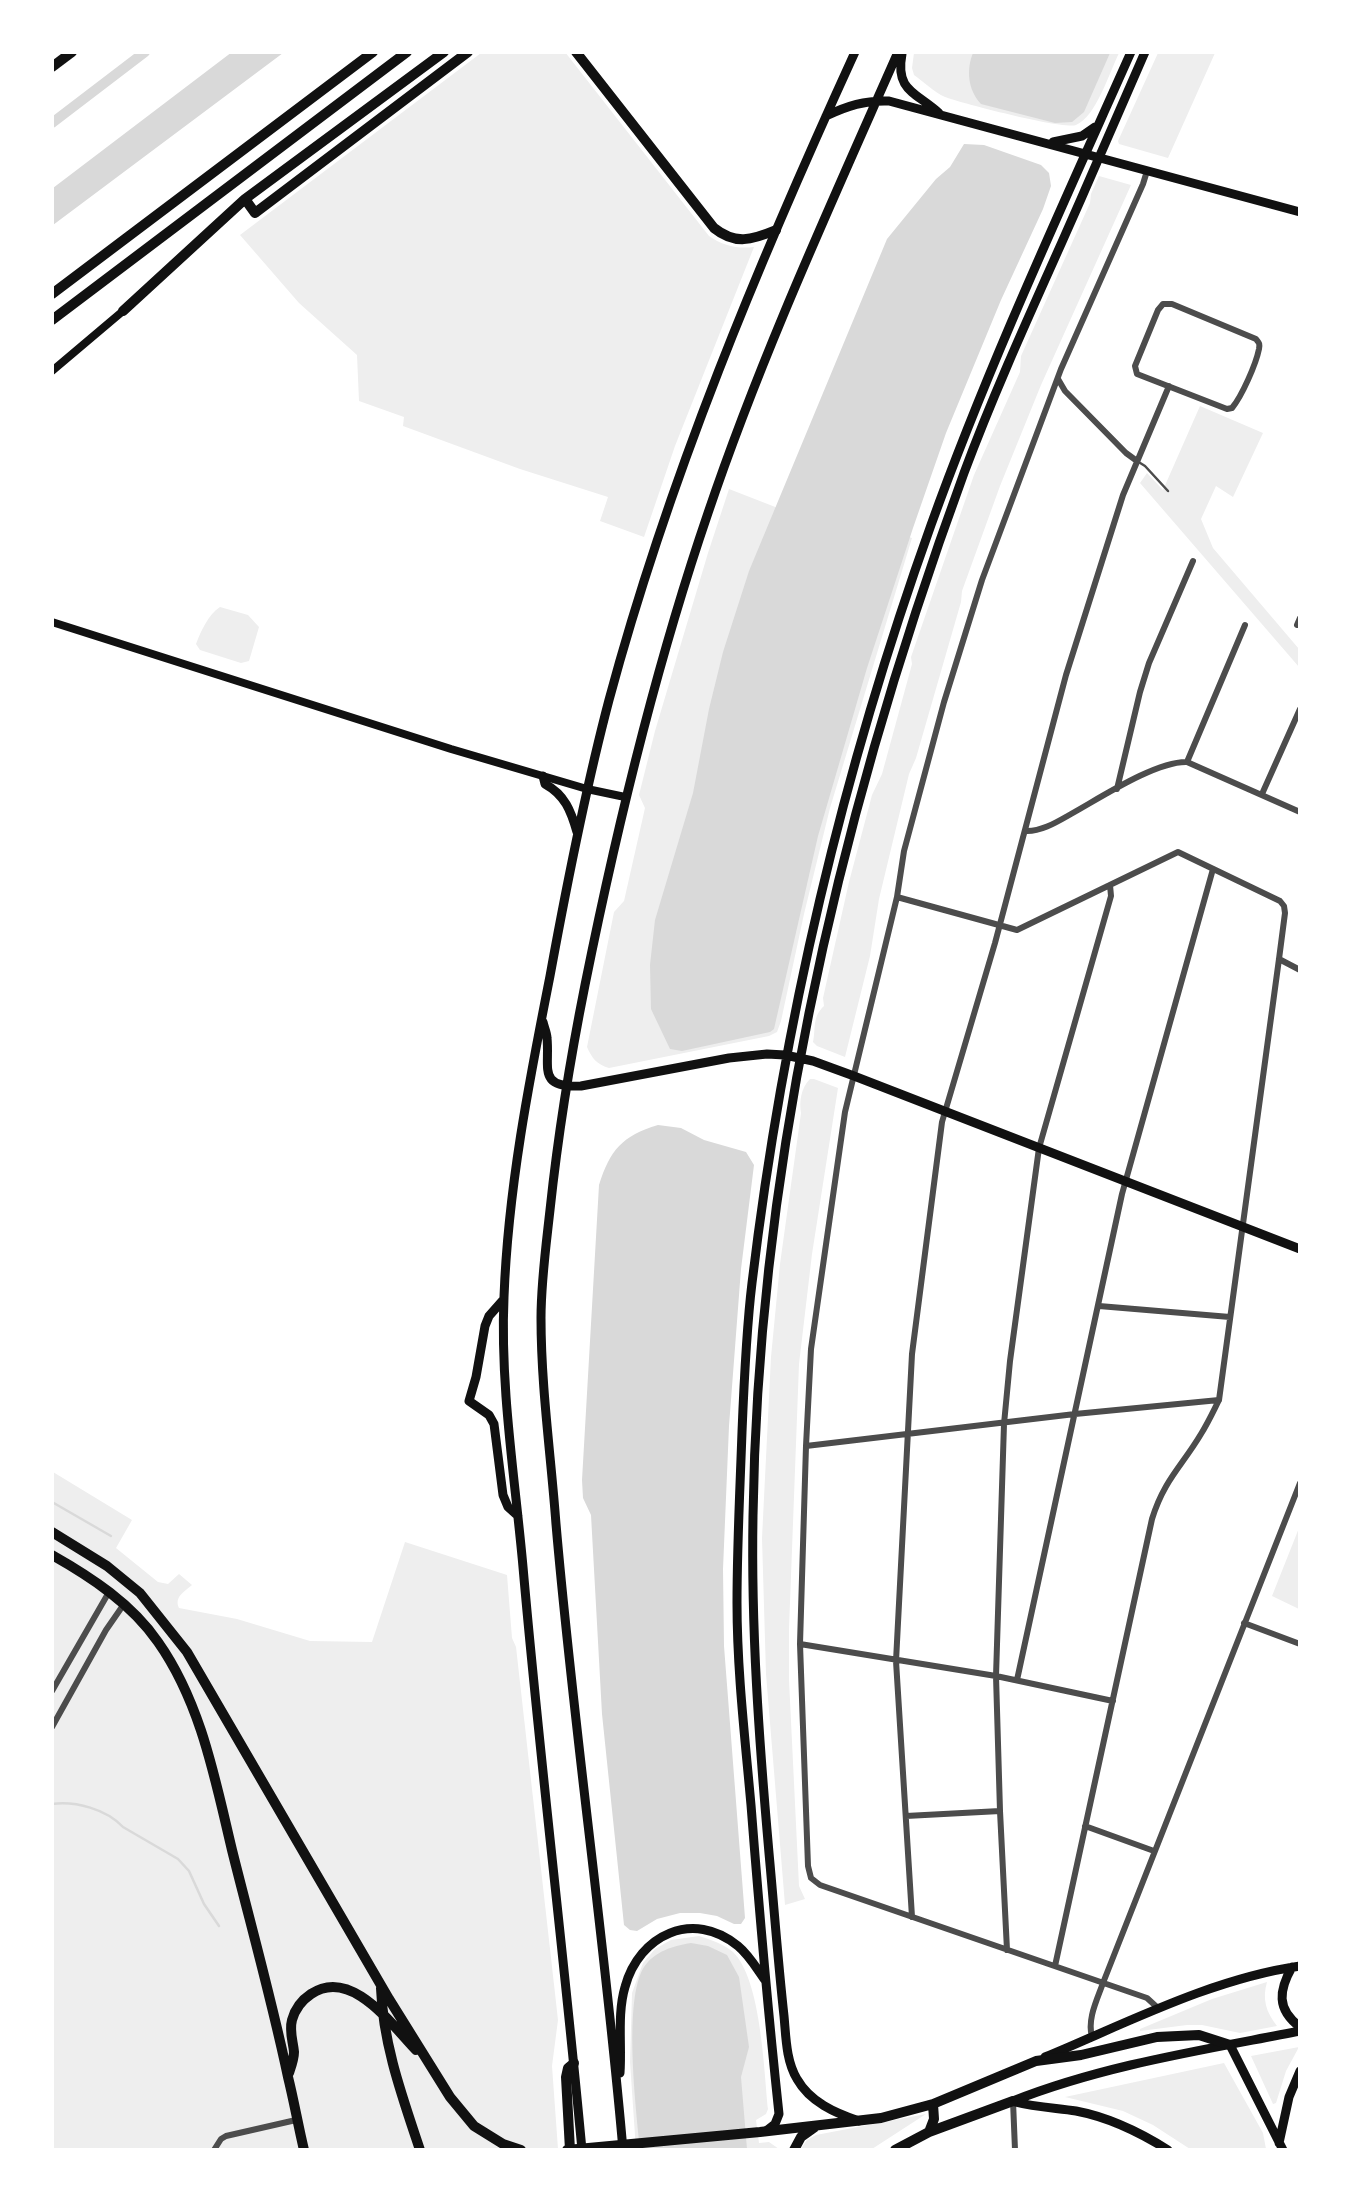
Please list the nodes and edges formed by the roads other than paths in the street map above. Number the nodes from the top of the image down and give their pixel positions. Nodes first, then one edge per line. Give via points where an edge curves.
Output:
1 (72, 52) edge
2 (373, 52) edge
3 (407, 52) edge
4 (444, 52) edge
5 (468, 52) edge
6 (576, 52) edge
7 (855, 52) edge
8 (900, 52) edge
9 (1131, 52) edge
10 (1145, 52) edge
11 (52, 67) edge
12 (877, 100) junction
13 (940, 114) junction
14 (826, 116) junction
15 (1099, 124) junction
16 (1048, 143) junction
17 (1086, 154) junction
18 (1098, 158) junction
19 (1147, 171) junction
20 (245, 200) junction
21 (1300, 212) edge
22 (776, 230) junction
23 (52, 294) edge
24 (123, 311) joint
25 (52, 320) edge
26 (52, 371) edge
27 (1058, 379) junction
28 (1169, 386) junction
29 (1137, 461) junction
30 (1168, 491) dead end
31 (1193, 561) dead end
32 (52, 622) edge
33 (1245, 625) dead end
34 (1300, 709) edge
35 (1187, 762) junction
36 (543, 776) junction
37 (587, 789) junction
38 (1117, 789) junction
39 (1262, 794) junction
40 (625, 797) junction
41 (1300, 812) edge
42 (1025, 831) junction
43 (578, 834) junction
44 (1213, 869) junction
45 (1110, 885) junction
46 (897, 897) junction
47 (999, 925) junction
48 (1279, 959) junction
49 (1300, 970) edge
50 (542, 1017) junction
51 (785, 1055) junction
52 (801, 1058) junction
53 (854, 1076) junction
54 (566, 1086) junction
55 (945, 1111) junction
56 (1039, 1148) junction
57 (1126, 1181) junction
58 (1242, 1227) junction
59 (1300, 1249) edge
60 (503, 1299) junction
61 (1099, 1306) junction
62 (1230, 1317) junction
63 (1219, 1400) junction
64 (1075, 1414) junction
65 (1004, 1423) junction
66 (908, 1435) junction
67 (806, 1446) junction
68 (1300, 1483) edge
69 (518, 1516) junction
70 (52, 1532) edge
71 (52, 1555) edge
72 (109, 1592) junction
73 (124, 1604) junction
74 (1244, 1623) junction
75 (800, 1644) junction
76 (1300, 1644) edge
77 (897, 1661) junction
78 (996, 1676) junction
79 (1017, 1680) junction
80 (52, 1691) edge
81 (1113, 1701) junction
82 (52, 1727) edge
83 (1000, 1811) junction
84 (906, 1816) junction
85 (1085, 1826) junction
86 (1154, 1852) junction
87 (912, 1917) junction
88 (1007, 1950) junction
89 (1055, 1966) junction
90 (1296, 1966) edge
91 (765, 1981) junction
92 (1104, 1983) junction
93 (381, 1984) junction
94 (1159, 2009) junction
95 (382, 2015) junction
96 (1300, 2029) edge
97 (1092, 2037) junction
98 (1230, 2045) junction
99 (1036, 2061) junction
100 (429, 2063) junction
101 (574, 2063) junction
102 (1300, 2071) edge
103 (288, 2077) junction
104 (618, 2093) junction
105 (1013, 2101) junction
106 (933, 2105) junction
107 (296, 2120) junction
108 (860, 2121) junction
109 (815, 2126) junction
110 (763, 2132) junction
111 (929, 2132) junction
112 (1280, 2147) edge
113 (214, 2150) edge
114 (304, 2150) edge
115 (420, 2150) edge
116 (521, 2150) edge
117 (569, 2150) edge
118 (582, 2150) edge
119 (623, 2150) edge
120 (794, 2150) edge
121 (895, 2150) edge
122 (1015, 2150) edge
123 (1168, 2150) edge

1 - 11 highway
2 - 23 highway
3 - 25 highway
4 - 20 highway
5 - 20 highway via 256,213
6 - 22 highway via 714,228 740,240
7 - 14 main road
8 - 12 main road
8 - 13 main road via 903,83
9 - 15 main road
10 - 18 main road
12 - 13 main road
12 - 14 main road
12 - 40 main road via 785,312 709,508 656,677
13 - 16 main road
14 - 22 main road
15 - 16 main road via 1083,136
15 - 17 main road
16 - 17 main road
17 - 18 main road
17 - 51 main road via 962,442 905,600 838,827
18 - 19 main road
18 - 52 main road via 966,467 932,563 846,851
19 - 21 main road
19 - 27 street
20 - 24 highway
22 - 37 main road via 706,402 656,544
24 - 26 main road
27 - 29 street
27 - 46 street via 978,592 904,851
28 - 28 street via 1135,371 1163,304 1259,342 1249,376 1232,408
28 - 29 street
29 - 30 lane
29 - 42 street via 1066,675
31 - 38 street via 1149,663
32 - 36 main road
33 - 35 street
34 - 39 street
35 - 38 street via 1166,764
35 - 39 street
36 - 37 main road
36 - 43 main road via 545,784 566,803
37 - 40 main road
37 - 43 main road
38 - 42 street via 1055,823
39 - 41 street
40 - 54 main road
42 - 47 street
43 - 50 main road
44 - 45 street via 1178,852
44 - 48 street via 1284,906
44 - 57 street
45 - 47 street via 1017,930
45 - 56 street via 1111,896
46 - 47 street
46 - 53 street
47 - 55 street
48 - 49 street
48 - 58 street
50 - 54 main road via 547,1070 555,1082
50 - 60 main road via 518,1159
51 - 52 main road
51 - 54 main road via 740,1056
51 - 91 main road via 751,1286 738,1529 739,1651
52 - 53 main road
52 - 108 main road via 775,1220 760,1358 753,1517 755,1670 790,2066 812,2098
53 - 55 main road
53 - 67 street via 811,1349
54 - 104 main road via 541,1319 566,1639
55 - 56 main road
55 - 66 street via 912,1354
56 - 57 main road
56 - 65 street
57 - 58 main road
57 - 61 street
58 - 59 main road
58 - 62 street
60 - 69 main road via 503,1361
60 - 69 main road via 485,1326 468,1401 494,1424 503,1495
61 - 62 street
61 - 64 street
62 - 63 street
63 - 64 street
63 - 81 street via 1159,1496
64 - 65 street
64 - 79 street
65 - 66 street
65 - 78 street
66 - 67 street
66 - 77 street
67 - 75 street
68 - 74 street
69 - 101 main road
70 - 93 highway via 140,1593 187,1652
71 - 72 highway
72 - 73 highway
72 - 80 street
73 - 82 street
73 - 103 highway via 175,1667 199,1725
74 - 76 street
74 - 86 street
75 - 77 street
75 - 87 street via 811,1878
77 - 78 street
77 - 84 street
78 - 79 street
78 - 83 street
79 - 81 street
81 - 85 street
83 - 84 street
83 - 88 street
84 - 87 street
85 - 86 street
85 - 89 street
86 - 92 street
87 - 88 street
88 - 89 street
89 - 92 street
90 - 94 main road via 1226,1984
90 - 96 main road via 1282,1988 1282,2001
91 - 104 main road via 739,1947 714,1933 677,1931 654,1940 635,1962 624,1988
91 - 110 main road via 779,2114 775,2124
92 - 94 street via 1147,1998
92 - 97 street via 1090,2021
93 - 95 highway
93 - 100 highway
94 - 97 main road
95 - 100 highway
95 - 103 highway via 348,1988 321,1987 307,1996 292,2019 294,2055
95 - 115 highway
96 - 98 main road
97 - 99 main road
98 - 99 highway via 1199,2035 1168,2035
98 - 105 main road via 1074,2079
98 - 112 main road
99 - 106 highway
100 - 116 highway via 474,2126
101 - 117 highway via 566,2077
101 - 118 main road
102 - 112 main road via 1289,2097
103 - 107 highway
104 - 119 main road
105 - 111 highway
105 - 122 street
105 - 123 main road via 1100,2118
106 - 108 highway
106 - 111 highway
107 - 113 street via 221,2139
107 - 114 highway
108 - 109 highway
109 - 110 highway
109 - 120 highway
110 - 117 highway
111 - 121 highway

